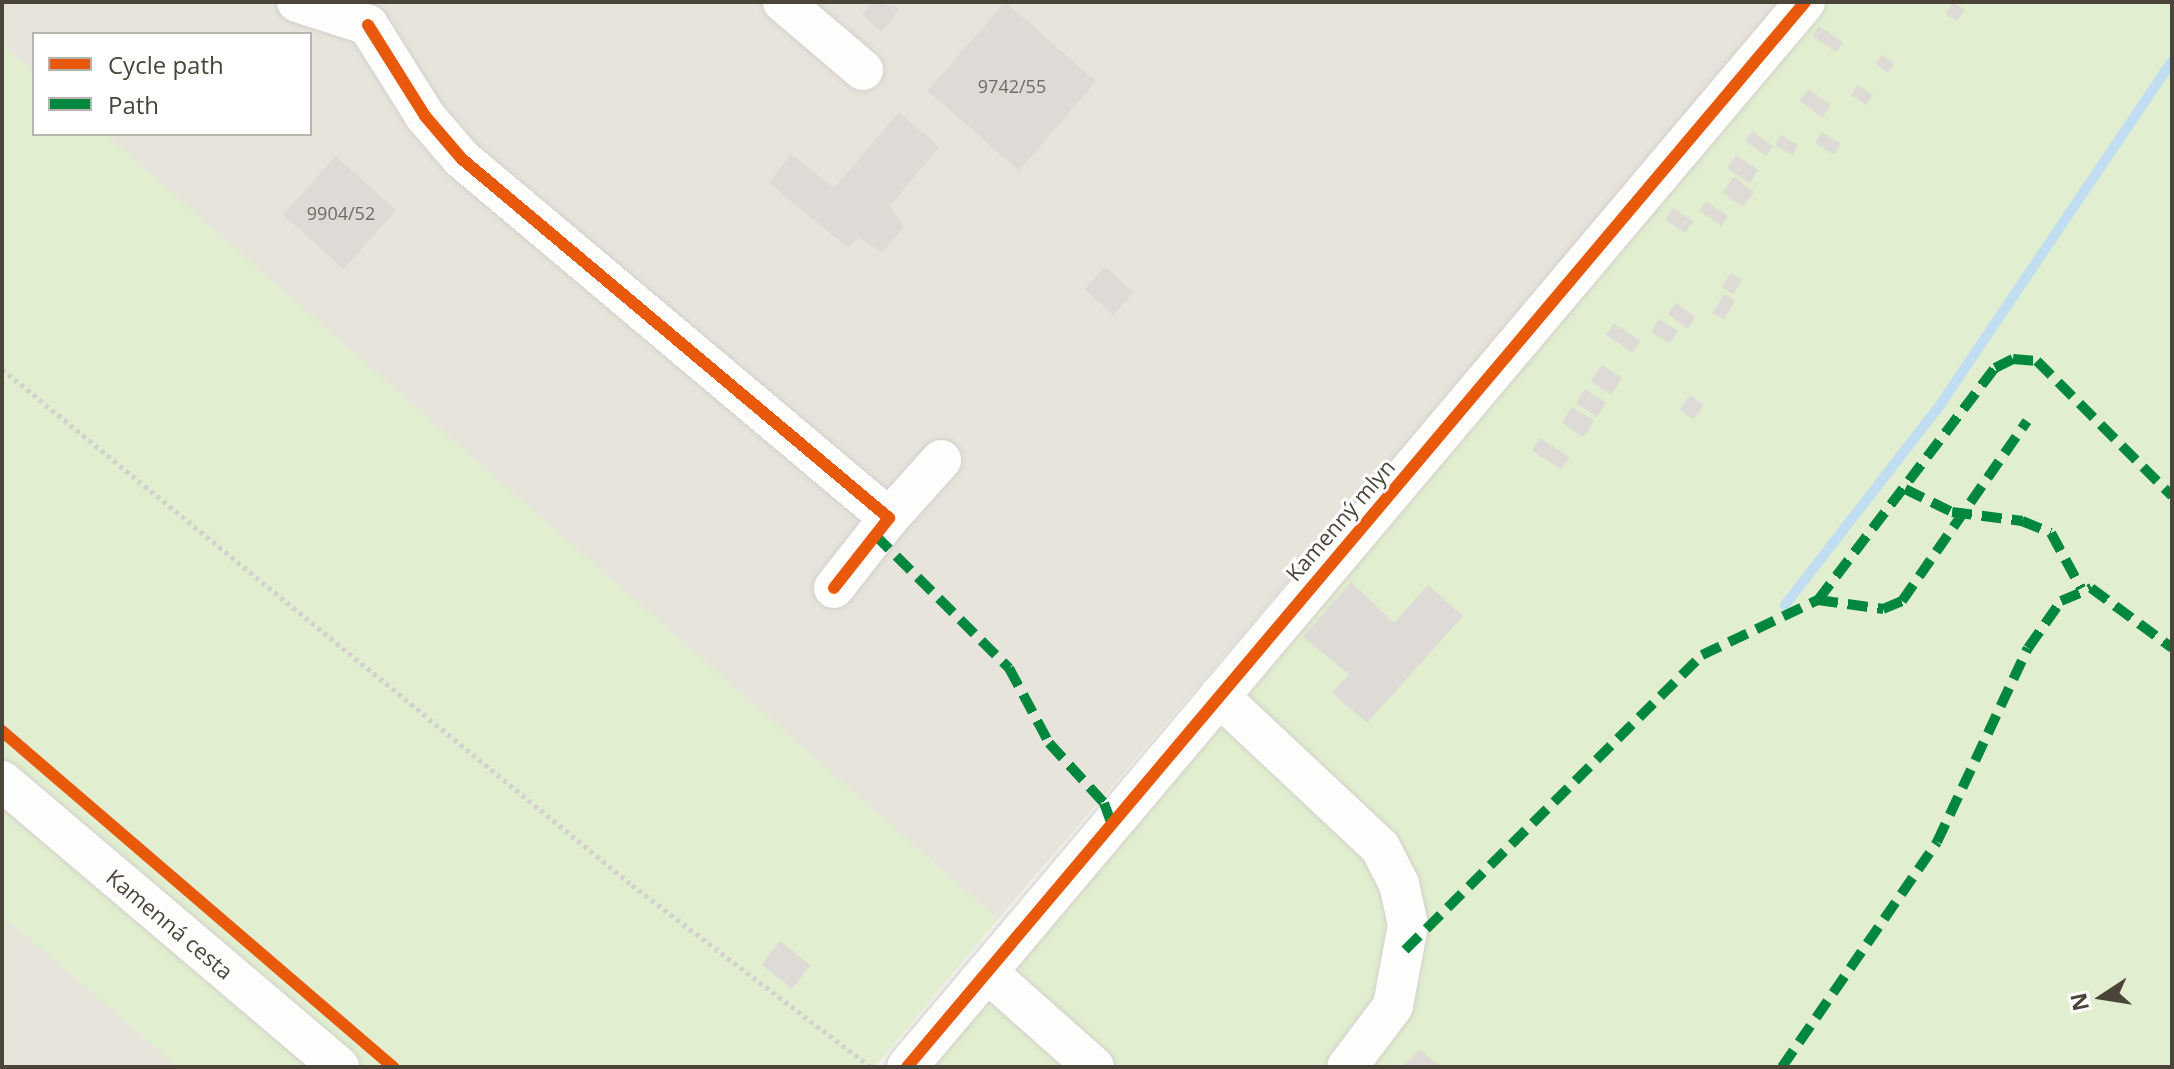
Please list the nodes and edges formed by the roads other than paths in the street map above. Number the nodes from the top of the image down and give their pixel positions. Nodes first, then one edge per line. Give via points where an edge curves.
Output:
1 (297, 2) edge
2 (783, 2) edge
3 (1805, 2) edge
4 (378, 13) edge
5 (867, 74) dead end
6 (941, 460) dead end
7 (889, 518) junction
8 (834, 588) dead end
9 (1219, 696) junction
10 (2, 781) edge
11 (987, 972) junction
12 (339, 1067) edge
13 (907, 1067) edge
14 (1094, 1067) edge
15 (1347, 1067) edge

1 - 4 street
2 - 5 street
3 - 9 street, Kamenný mlyn
4 - 7 street via 425,116 462,159
6 - 7 street
7 - 8 street
9 - 11 street, Kamenný mlyn
9 - 15 street via 1380,847 1399,884 1408,925 1393,1006
10 - 12 street, Kamenná cesta
11 - 13 street, Kamenný mlyn
11 - 14 street

